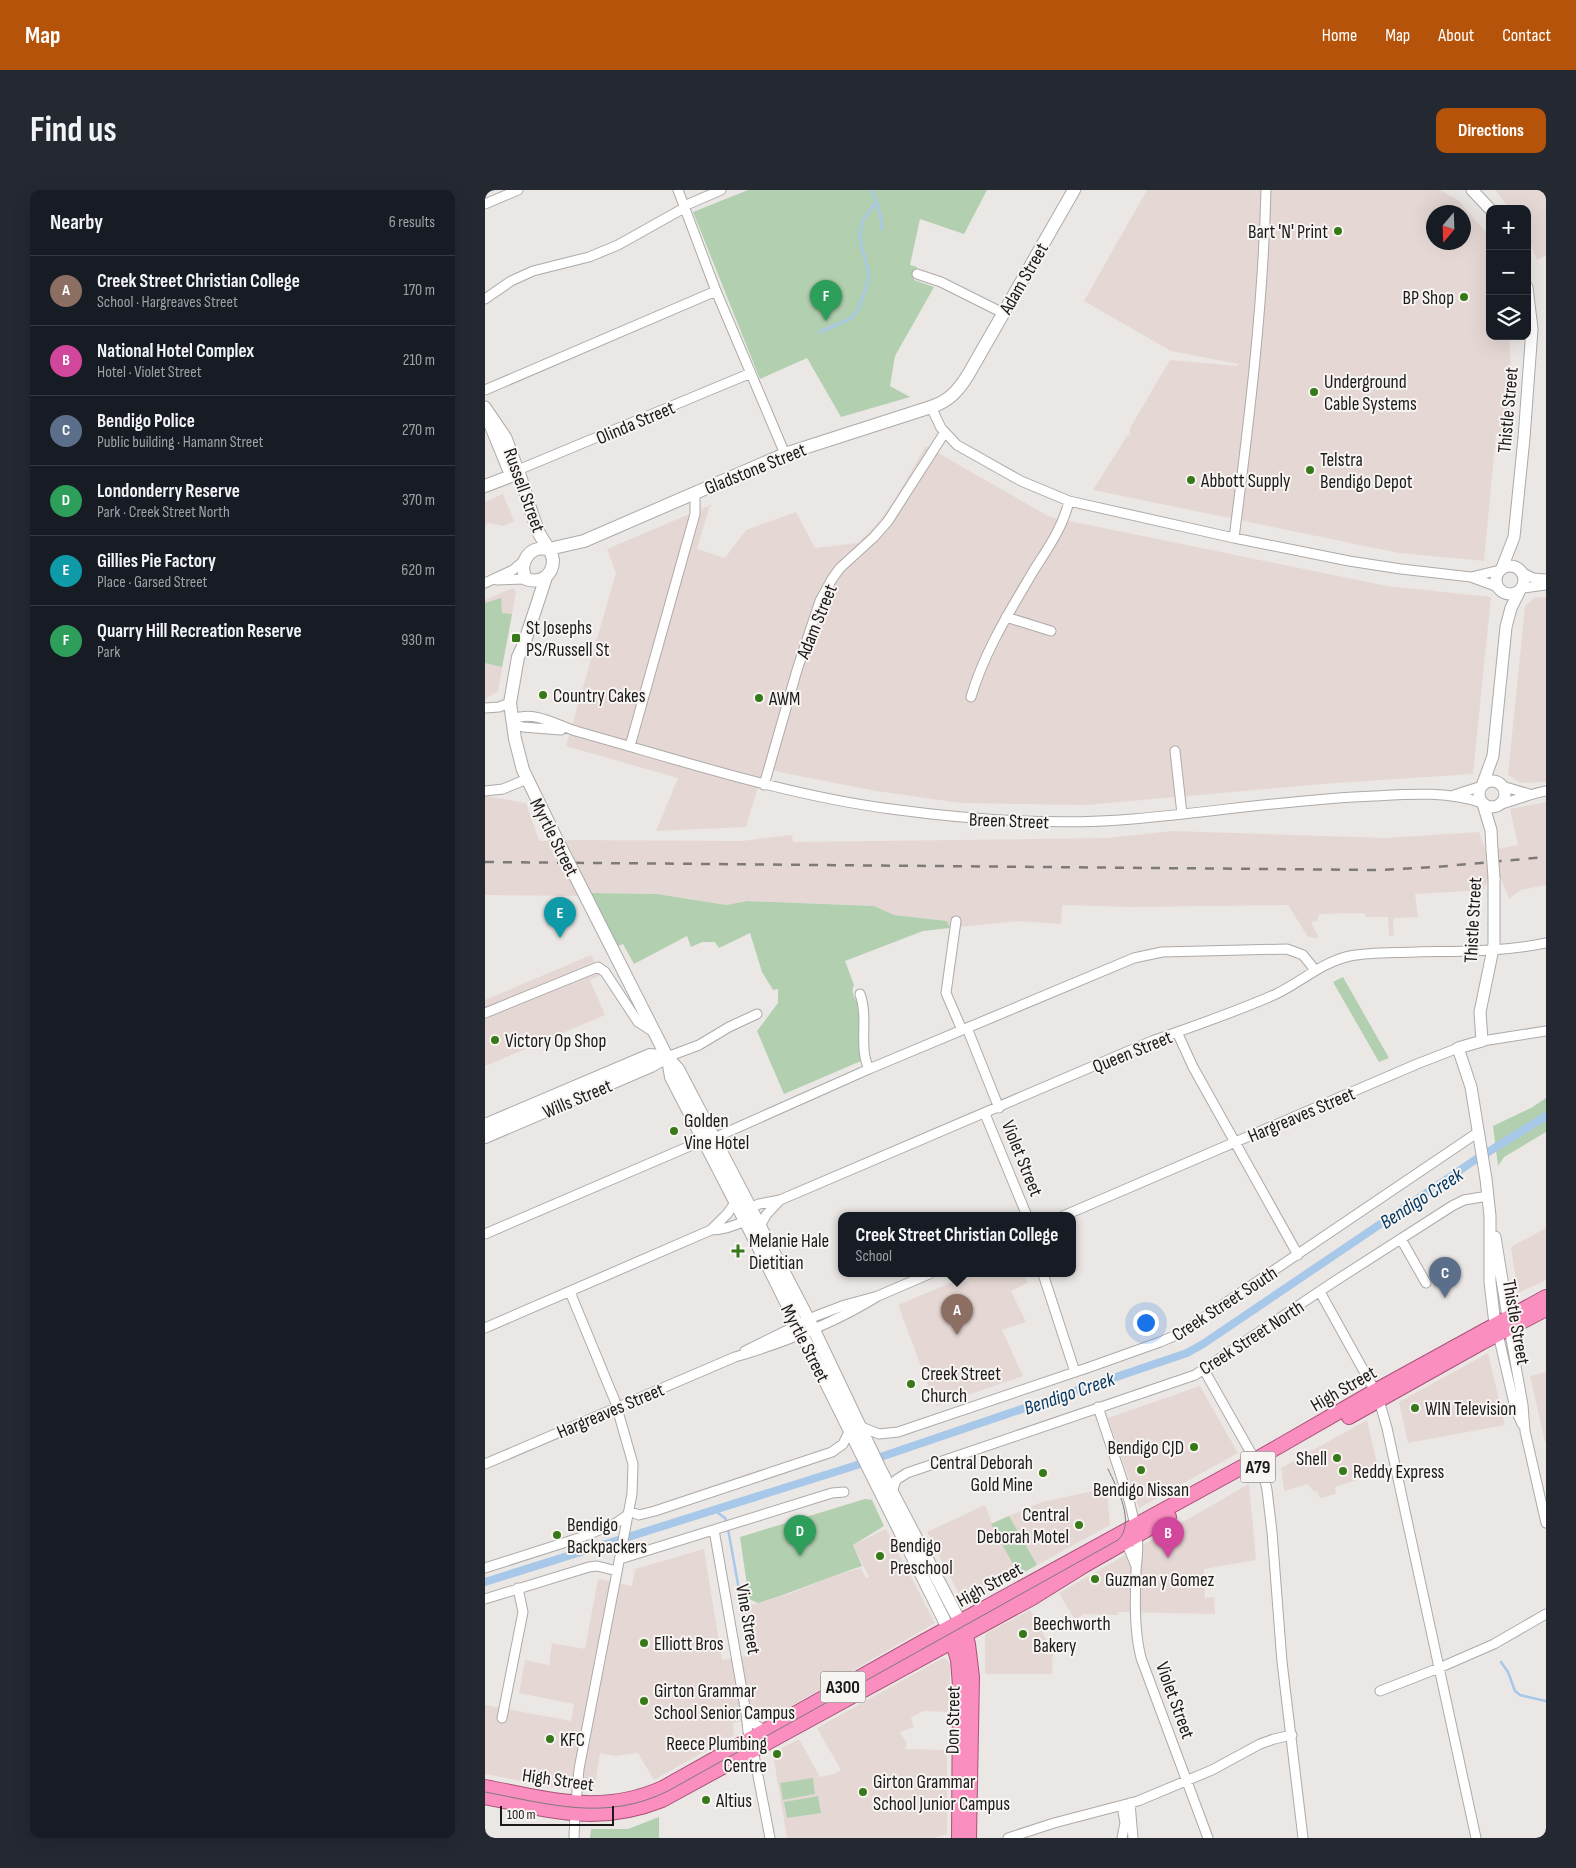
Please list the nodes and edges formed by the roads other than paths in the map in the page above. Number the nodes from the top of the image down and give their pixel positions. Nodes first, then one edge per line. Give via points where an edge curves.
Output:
1 (518, 190) edge
2 (677, 190) edge
3 (721, 190) edge
4 (1074, 190) edge
5 (1266, 190) edge
6 (1472, 190) edge
7 (485, 204) edge
8 (1486, 205) edge
9 (684, 207) junction
10 (917, 274) dead end
11 (716, 291) junction
12 (1528, 295) edge
13 (485, 299) edge
14 (1003, 314) junction
15 (751, 373) junction
16 (485, 390) edge
17 (485, 407) edge
18 (931, 407) junction
19 (485, 411) edge
20 (945, 432) junction
21 (785, 454) junction
22 (513, 472) junction
23 (485, 479) edge
24 (485, 486) edge
25 (695, 492) junction
26 (1069, 502) junction
27 (1514, 537) junction
28 (1234, 538) junction
29 (584, 541) junction
30 (548, 549) junction
31 (528, 556) junction
32 (1501, 569) junction
33 (549, 572) junction
34 (1522, 572) junction
35 (1471, 577) junction
36 (1546, 579) edge
37 (527, 580) junction
38 (487, 582) edge
39 (1546, 584) edge
40 (1499, 589) junction
41 (1521, 590) junction
42 (1006, 617) junction
43 (1506, 627) junction
44 (1051, 631) dead end
45 (524, 644) junction
46 (971, 697) dead end
47 (510, 703) junction
48 (485, 708) edge
49 (513, 722) junction
50 (630, 746) junction
51 (1175, 751) dead end
52 (1493, 756) junction
53 (527, 780) junction
54 (764, 784) junction
55 (1482, 786) junction
56 (1501, 786) junction
57 (485, 791) edge
58 (1546, 791) edge
59 (1529, 794) junction
60 (1454, 795) junction
61 (1483, 803) junction
62 (1501, 804) junction
63 (1182, 814) junction
64 (1491, 830) junction
65 (956, 921) dead end
66 (1546, 944) edge
67 (1493, 950) junction
68 (1315, 970) junction
69 (861, 994) dead end
70 (485, 1014) edge
71 (757, 1014) dead end
72 (965, 1029) junction
73 (1546, 1031) edge
74 (1177, 1032) junction
75 (655, 1034) junction
76 (1482, 1041) junction
77 (1458, 1048) junction
78 (667, 1057) junction
79 (869, 1069) junction
80 (999, 1108) junction
81 (985, 1114) junction
82 (485, 1125) edge
83 (1477, 1134) junction
84 (485, 1137) edge
85 (709, 1139) junction
86 (1236, 1142) junction
87 (1487, 1196) junction
88 (780, 1200) junction
89 (1025, 1212) edge
90 (1072, 1212) edge
91 (748, 1214) junction
92 (711, 1230) junction
93 (485, 1234) edge
94 (1401, 1239) junction
95 (1298, 1255) junction
96 (922, 1277) edge
97 (1044, 1277) edge
98 (1427, 1283) dead end
99 (570, 1292) junction
100 (1320, 1292) junction
101 (1546, 1297) edge
102 (1546, 1309) edge
103 (1503, 1326) junction
104 (805, 1327) junction
105 (485, 1328) edge
106 (1204, 1370) junction
107 (1075, 1372) junction
108 (1377, 1396) junction
109 (617, 1407) junction
110 (1098, 1408) junction
111 (854, 1428) junction
112 (485, 1464) edge
113 (1257, 1464) junction
114 (877, 1473) junction
115 (844, 1492) dead end
116 (892, 1492) junction
117 (629, 1513) junction
118 (1546, 1523) edge
119 (714, 1530) junction
120 (1129, 1534) junction
121 (621, 1554) junction
122 (485, 1568) edge
123 (1136, 1568) junction
124 (617, 1571) junction
125 (518, 1588) junction
126 (485, 1599) edge
127 (1546, 1614) edge
128 (956, 1631) junction
129 (1439, 1668) junction
130 (1380, 1691) dead end
131 (746, 1714) junction
132 (502, 1718) dead end
133 (766, 1731) junction
134 (1292, 1735) junction
135 (751, 1745) junction
136 (1186, 1781) junction
137 (485, 1787) edge
138 (485, 1797) edge
139 (1126, 1804) junction
140 (575, 1809) junction
141 (965, 1814) junction
142 (574, 1838) edge
143 (770, 1838) edge
144 (959, 1838) edge
145 (969, 1838) edge
146 (1008, 1838) edge
147 (1122, 1838) edge
148 (1133, 1838) edge
149 (1208, 1838) edge
150 (1303, 1838) edge
151 (1476, 1838) edge

1 - 7 street
2 - 9 street
3 - 9 street
4 - 14 main road, Adam Street
5 - 28 street via 1263,277 1252,402
6 - 8 street
9 - 11 street
9 - 13 street via 613,247 589,258 533,271
10 - 14 street via 941,282
11 - 15 street
11 - 16 street
12 - 27 street, Thistle Street via 1531,349
14 - 18 main road, Adam Street via 958,390 949,399
15 - 21 street
15 - 22 street, Olinda Street
17 - 22 street, Russell Street via 506,438
18 - 20 street
18 - 21 main road, Gladstone Street
19 - 22 street, Russell Street
20 - 26 street via 957,445 1010,476
20 - 54 street, Adam Street via 888,522 840,568 825,590 813,619
21 - 25 main road, Gladstone Street
22 - 23 main road, Olinda Street
22 - 24 main road, Olinda Street
22 - 30 main road, Russell Street
22 - 31 main road, Russell Street via 532,539
25 - 29 main road, Gladstone Street
25 - 50 street via 695,514
26 - 28 street
26 - 42 street via 1061,525
27 - 32 street, Thistle Street
27 - 34 street, Thistle Street
28 - 35 street via 1383,567
29 - 30 main road, Gladstone Street
29 - 33 main road, Gladstone Street
30 - 31 main road via 541,548
30 - 33 main road via 553,559
31 - 37 main road via 523,571
31 - 38 street via 513,570
32 - 34 street via 1514,566
32 - 35 street
32 - 40 street via 1496,578
33 - 37 main road via 537,581
33 - 45 main road, Myrtle Street
34 - 36 street via 1533,578
34 - 41 street via 1525,583
35 - 40 street
37 - 38 street
37 - 45 main road, Myrtle Street via 531,594
39 - 41 street
40 - 41 street via 1510,594
40 - 43 street
41 - 43 street via 1511,608
42 - 44 street
42 - 46 street via 981,665
43 - 52 street
45 - 47 main road, Myrtle Street via 518,657
45 - 49 main road, Myrtle Street via 525,658
47 - 48 street
47 - 49 main road, Myrtle Street
49 - 50 street, Breen Street via 523,727 573,731
49 - 53 main road, Myrtle Street via 517,752
50 - 54 street, Breen Street
51 - 63 street
52 - 55 street
52 - 56 street
53 - 57 street
53 - 75 main road, Myrtle Street, bridge
54 - 63 street, Breen Street via 862,805 999,821 1092,821
55 - 56 street via 1489,782
55 - 60 street, Breen Street
55 - 61 street via 1479,794
56 - 59 street
56 - 62 street via 1505,797
58 - 59 street
59 - 62 street
60 - 61 street, Breen Street
60 - 63 street, Breen Street via 1322,798
61 - 62 street via 1493,807
61 - 64 street, Thistle Street
62 - 64 street, Thistle Street
64 - 67 street, Thistle Street, bridge via 1495,909
65 - 72 street via 947,993
66 - 67 street, Queen Street
67 - 68 street, Queen Street via 1371,953 1339,959
67 - 76 street, Thistle Street via 1479,1012
68 - 72 street via 1303,955 1287,949 1149,954 1122,962
68 - 74 street, Queen Street via 1273,995
69 - 79 street via 865,1012 865,1057
70 - 75 street via 600,967 637,1022
71 - 78 street, Wills Street via 699,1045
72 - 79 street
72 - 80 street
73 - 76 street, Hargreaves Street
74 - 80 street, Queen Street
74 - 86 street
75 - 78 main road, Myrtle Street
76 - 77 street, Hargreaves Street
77 - 83 street, Thistle Street via 1471,1087
77 - 86 street, Hargreaves Street
78 - 82 main road, Wills Street via 650,1055
78 - 84 main road, Wills Street
78 - 85 main road, Myrtle Street via 677,1069
79 - 85 street
80 - 81 street, Queen Street
81 - 88 street, Queen Street
81 - 89 street, Violet Street
83 - 87 street, Thistle Street
83 - 95 street, Creek Street South
85 - 91 main road, Myrtle Street
85 - 93 street
86 - 90 street, Hargreaves Street
86 - 95 street
87 - 94 street, Creek Street North via 1458,1203
87 - 103 street, Thistle Street via 1497,1244
88 - 91 street, Queen Street via 759,1204
88 - 91 street, Queen Street via 766,1215
91 - 92 street, Queen Street via 718,1230
91 - 92 street, Queen Street via 727,1214
91 - 104 main road, Myrtle Street
92 - 99 street, Queen Street
94 - 98 street
94 - 100 street, Creek Street North
95 - 107 street, Creek Street South via 1181,1333
96 - 104 street, Hargreaves Street via 878,1296 845,1305
97 - 107 street
99 - 105 street, Queen Street
99 - 109 street
100 - 106 street, Creek Street North
100 - 108 street
101 - 103 highway, High Street / A79
102 - 103 highway, High Street / A79
103 - 108 highway, High Street / A79
103 - 118 street, Thistle Street via 1523,1404 1525,1431
104 - 109 street, Hargreaves Street
104 - 111 main road, Myrtle Street
106 - 110 street, Creek Street North
106 - 113 street
107 - 111 street, Creek Street South via 893,1433 879,1434
108 - 113 highway, High Street / A79
108 - 129 street via 1387,1428
109 - 112 street, Hargreaves Street
109 - 117 street via 633,1464
110 - 116 street, Creek Street North via 907,1473 897,1480
110 - 120 street, Violet Street via 1129,1500
111 - 114 main road, Myrtle Street
111 - 117 street via 843,1444 832,1452 655,1511 639,1515
113 - 120 highway, High Street / A79
113 - 134 street via 1265,1482 1271,1524 1282,1662
114 - 116 main road, Myrtle Street
114 - 128 main road, Myrtle Street
115 - 119 street
116 - 128 main road, Myrtle Street
117 - 121 street
117 - 122 street via 615,1523 582,1537
119 - 121 street
119 - 131 street, Vine Street
120 - 123 street, Violet Street
120 - 123 street, Violet Street via 1139,1554
120 - 128 highway, High Street / A79
121 - 124 street
123 - 136 street, Violet Street via 1137,1634 1141,1658
124 - 125 street via 589,1566
124 - 140 street via 579,1769
125 - 126 street
125 - 132 street via 523,1612
127 - 129 street via 1504,1639
128 - 133 highway, High Street / A300
128 - 135 highway, High Street / A300
128 - 141 highway, Don Street
129 - 130 street
129 - 151 street
131 - 133 street
131 - 135 street, Vine Street
133 - 135 highway, High Street / A300
134 - 136 street via 1260,1744
134 - 150 street
135 - 140 highway, High Street / A300 via 660,1796 589,1804
135 - 143 street, Vine Street
136 - 139 street
136 - 149 street, Violet Street
137 - 140 highway, High Street / A300
138 - 140 highway, High Street / A300
139 - 146 street
139 - 147 street
139 - 148 street
140 - 142 street
141 - 144 highway, Don Street
141 - 145 highway, Don Street

